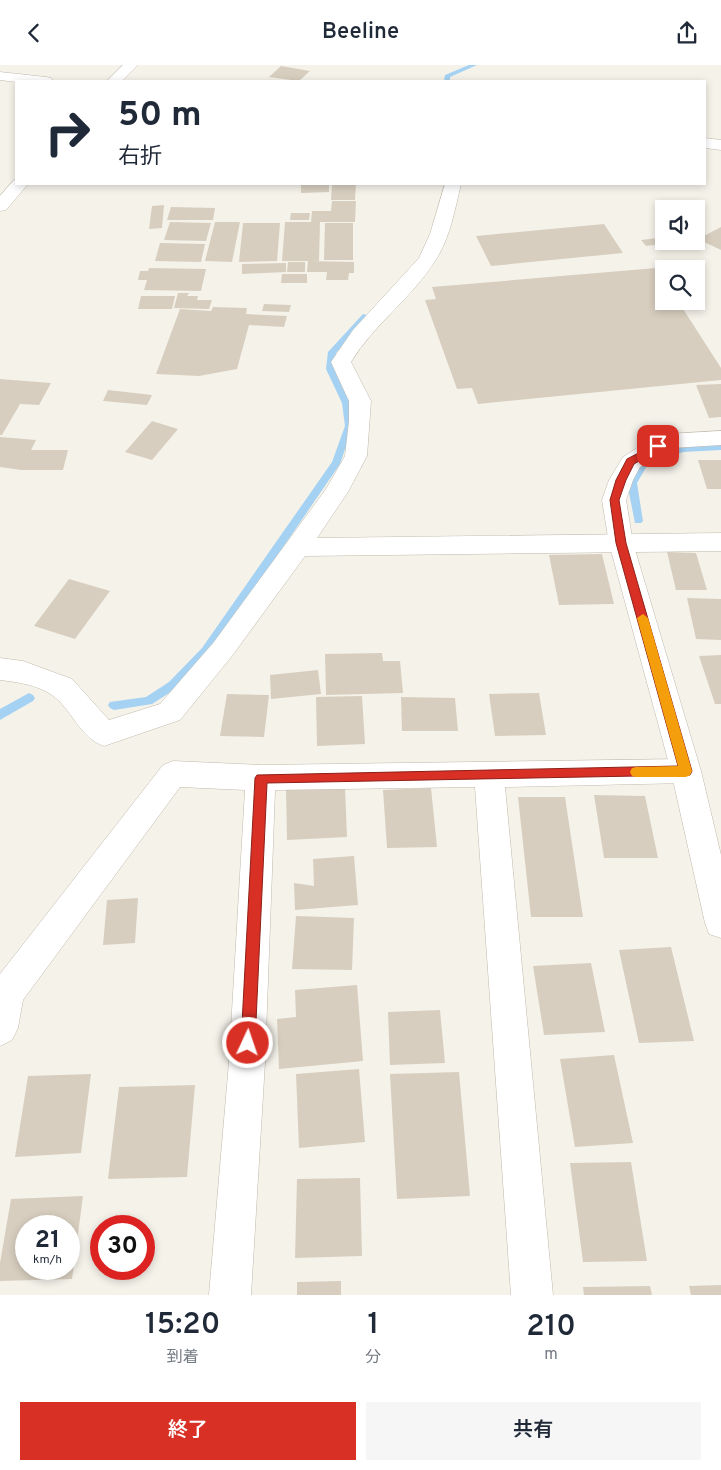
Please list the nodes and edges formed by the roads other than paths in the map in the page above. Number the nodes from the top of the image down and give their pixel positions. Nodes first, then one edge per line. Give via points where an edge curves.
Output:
1 (131, 65) edge
2 (0, 77) edge
3 (34, 80) edge
4 (115, 80) edge
5 (706, 143) edge
6 (721, 145) edge
7 (19, 185) edge
8 (453, 185) edge
9 (0, 206) edge
10 (721, 438) edge
11 (721, 542) edge
12 (621, 543) junction
13 (298, 547) junction
14 (0, 669) edge
15 (686, 771) junction
16 (489, 774) junction
17 (261, 778) junction
18 (721, 923) edge
19 (0, 1028) edge
20 (230, 1295) edge
21 (532, 1295) edge

1 - 4 street
2 - 3 street
5 - 6 street
7 - 9 street
8 - 13 street via 428,259 350,345 341,362 360,401 356,456
10 - 12 street via 668,441 631,462 614,500
11 - 12 street
12 - 13 street
12 - 15 street
13 - 14 street via 223,649 170,712 104,735 62,687 24,672
15 - 16 street
15 - 18 street
16 - 17 street
16 - 21 street
17 - 19 street via 173,774 7,993
17 - 20 street via 247,1062

